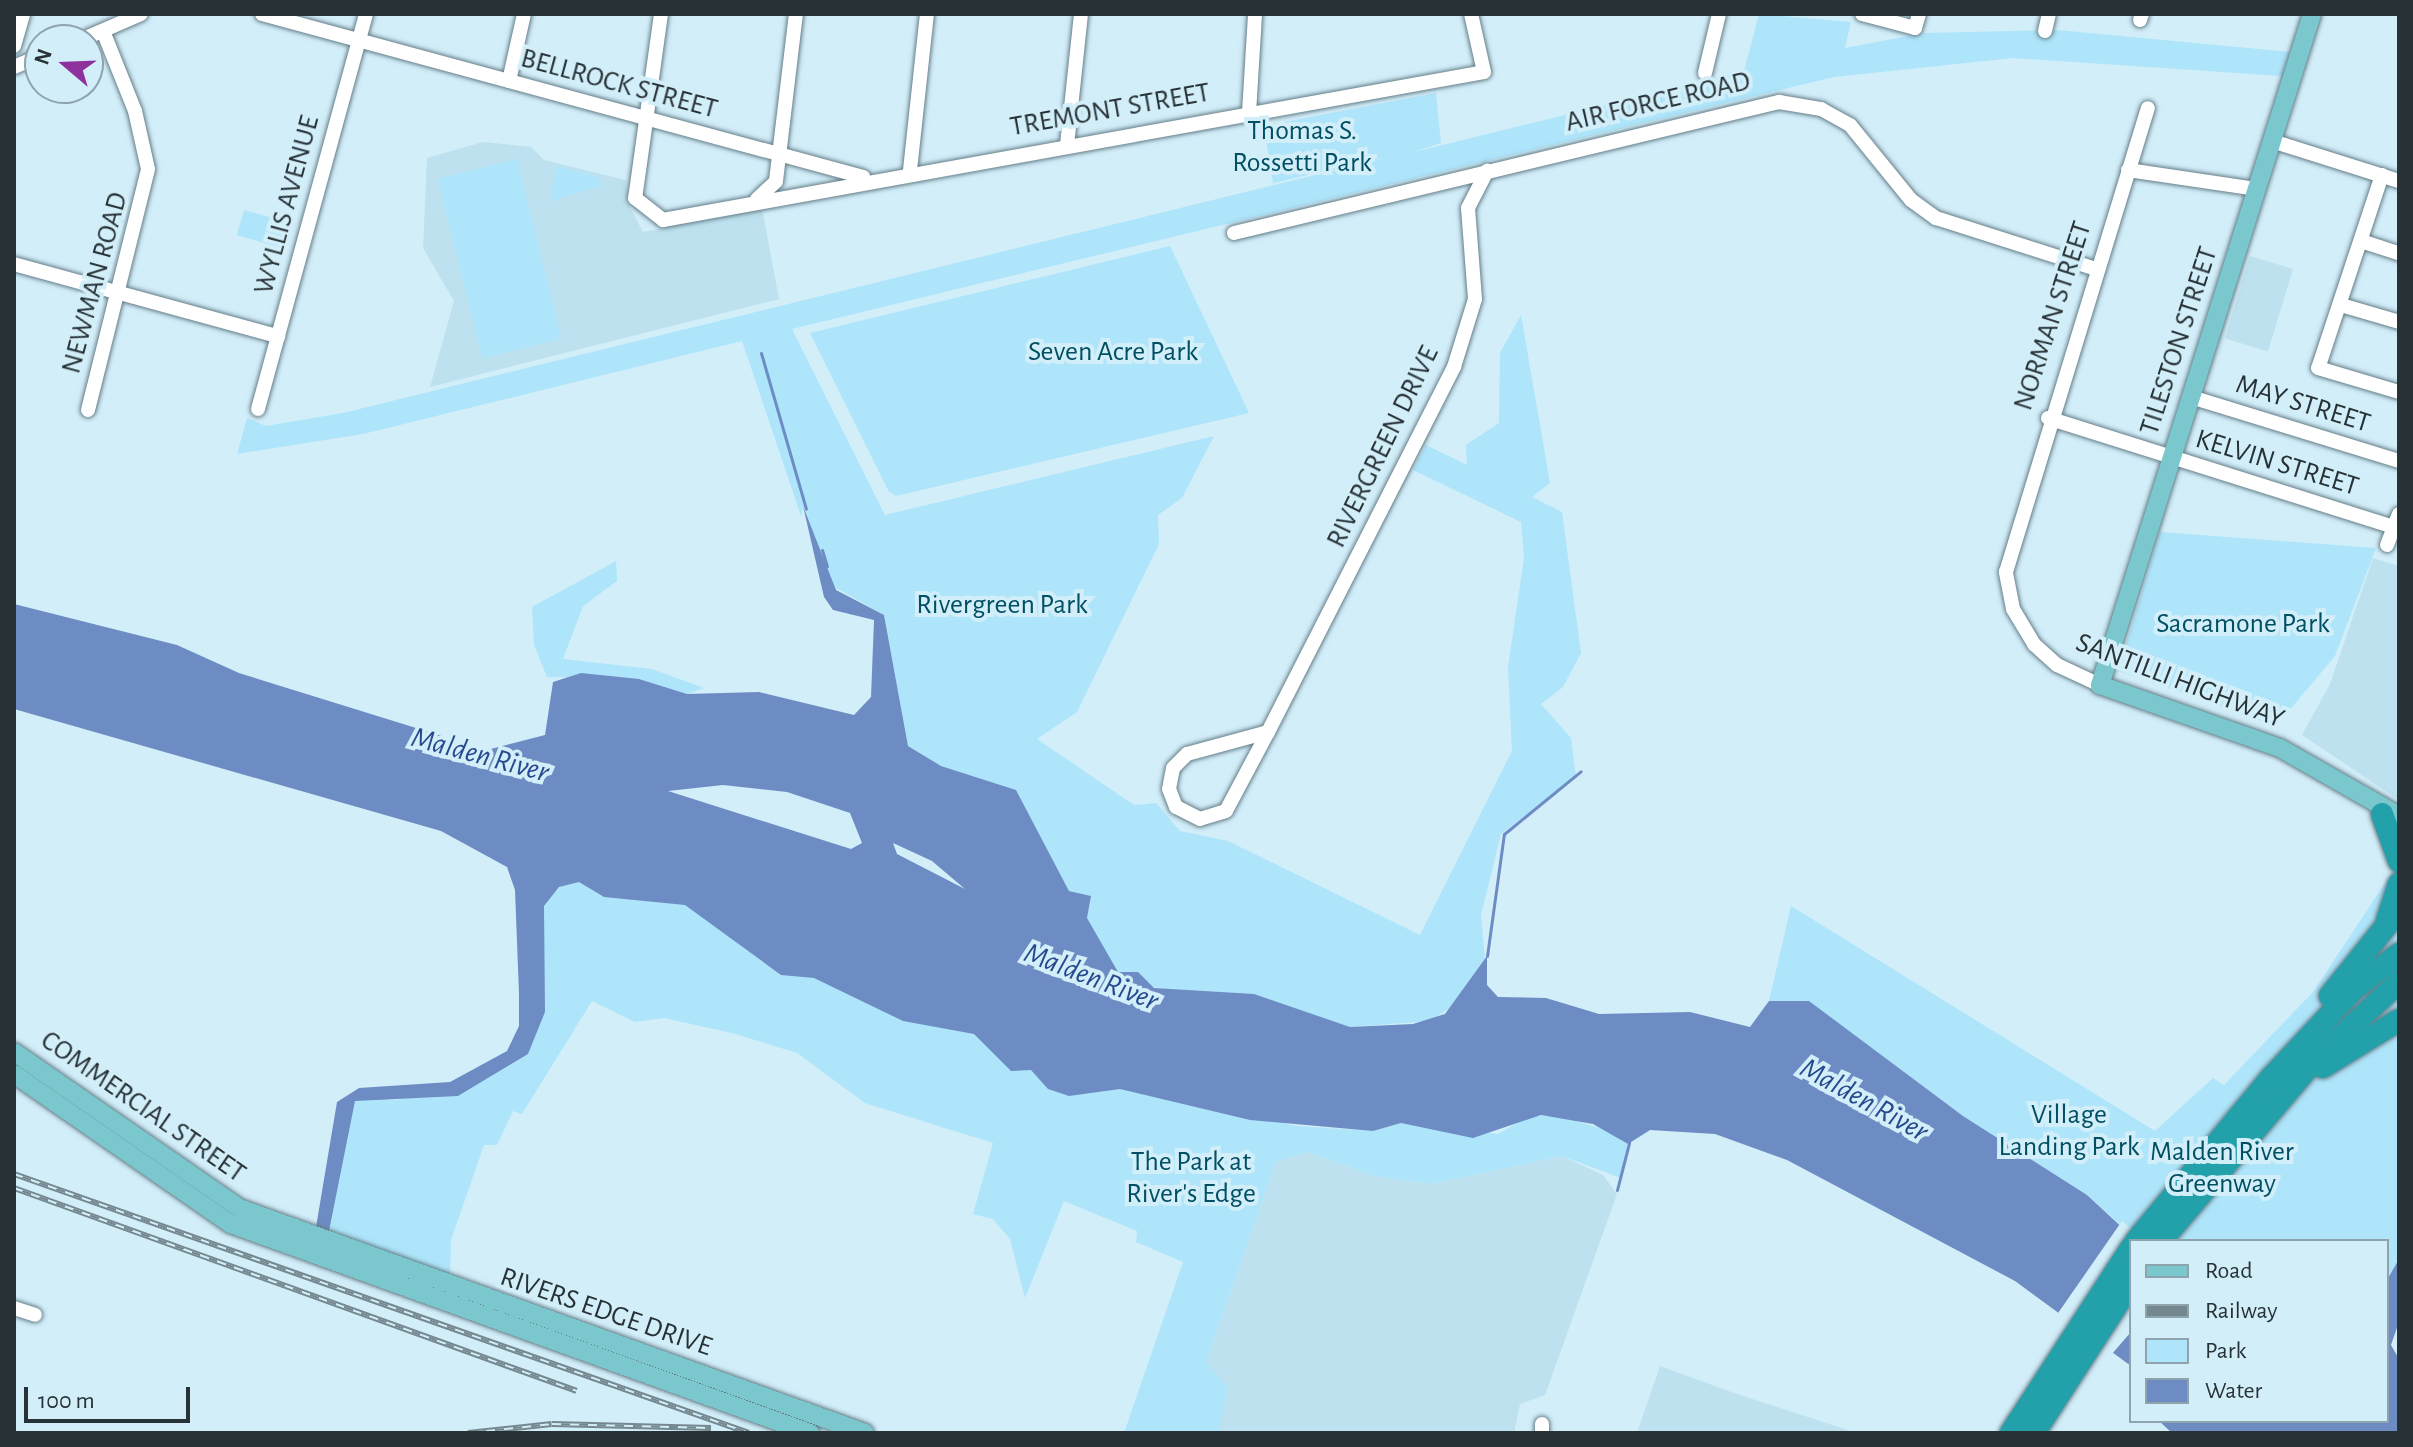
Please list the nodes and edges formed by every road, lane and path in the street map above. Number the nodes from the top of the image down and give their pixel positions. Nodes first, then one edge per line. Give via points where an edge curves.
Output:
1 (23, 14) edge
2 (141, 14) edge
3 (262, 14) edge
4 (366, 14) edge
5 (524, 14) edge
6 (661, 14) edge
7 (796, 14) edge
8 (927, 14) edge
9 (1081, 14) edge
10 (1255, 14) edge
11 (1471, 14) edge
12 (1719, 14) edge
13 (1862, 14) edge
14 (2049, 14) edge
15 (2312, 14) edge
16 (283, 17) edge
17 (1917, 21) edge
18 (104, 31) edge
19 (2045, 31) dead end
20 (104, 34) edge
21 (354, 40) junction
22 (14, 46) edge
23 (1705, 73) dead end
24 (509, 81) junction
25 (2148, 108) dead end
26 (1249, 113) junction
27 (647, 120) junction
28 (2272, 141) junction
29 (1067, 145) junction
30 (779, 155) junction
31 (910, 170) junction
32 (2128, 170) junction
33 (1487, 171) junction
34 (2382, 175) junction
35 (874, 178) junction
36 (2399, 181) edge
37 (2256, 189) junction
38 (747, 203) junction
39 (1234, 233) dead end
40 (2361, 241) junction
41 (2399, 253) edge
42 (14, 264) edge
43 (2096, 269) junction
44 (120, 293) junction
45 (2341, 305) junction
46 (2399, 322) edge
47 (278, 336) junction
48 (2399, 392) edge
49 (2191, 397) junction
50 (258, 409) dead end
51 (88, 410) dead end
52 (2048, 418) junction
53 (2171, 458) junction
54 (2399, 461) edge
55 (2397, 524) edge
56 (2010, 540) joint
57 (2387, 545) dead end
58 (2100, 685) junction
59 (1268, 732) junction
60 (2391, 815) edge
61 (2399, 830) edge
62 (2399, 861) edge
63 (2399, 884) edge
64 (2399, 910) edge
65 (2382, 929) junction
66 (2399, 954) edge
67 (2399, 982) edge
68 (2399, 1020) edge
69 (14, 1052) edge
70 (14, 1074) edge
71 (2259, 1106) junction
72 (2176, 1206) junction
73 (2138, 1239) edge
74 (2162, 1239) edge
75 (324, 1251) junction
76 (2129, 1251) edge
77 (2129, 1285) edge
78 (14, 1308) edge
79 (35, 1315) dead end
80 (2063, 1366) junction
81 (810, 1433) edge
82 (865, 1433) edge
83 (1997, 1433) edge
84 (2011, 1433) edge
85 (2034, 1433) edge

1 - 22 street
2 - 18 street
3 - 16 street, BELLROCK STREET
4 - 21 street, WYLLIS AVENUE
5 - 24 street
6 - 27 street
7 - 30 street
8 - 31 street
9 - 29 street
10 - 26 street
11 - 26 street, TREMONT STREET via 1484,72
12 - 23 street
13 - 17 street
14 - 19 street
15 - 28 main road, TILESTON STREET
16 - 21 street, BELLROCK STREET
20 - 44 street, NEWMAN ROAD via 135,111 148,169
21 - 24 street, BELLROCK STREET
21 - 47 street, WYLLIS AVENUE
24 - 27 street, BELLROCK STREET
25 - 32 street, NORMAN STREET
26 - 29 street, TREMONT STREET
27 - 30 street, BELLROCK STREET
27 - 38 street, TREMONT STREET via 635,187 640,209 663,220
28 - 34 street
28 - 37 main road, TILESTON STREET
29 - 31 street, TREMONT STREET
30 - 35 street, BELLROCK STREET
30 - 38 street via 774,186
31 - 35 street, TREMONT STREET
32 - 37 street
32 - 43 street, NORMAN STREET
33 - 39 street, AIR FORCE ROAD
33 - 43 street, AIR FORCE ROAD via 1756,104 1797,103 1861,134 1911,200 1936,218
33 - 59 street, RIVERGREEN DRIVE via 1468,208 1475,299 1454,367
34 - 36 street
34 - 40 street
35 - 38 street, TREMONT STREET
37 - 49 main road, TILESTON STREET
40 - 41 street
40 - 45 street
42 - 44 street
43 - 52 street, NORMAN STREET
44 - 47 street
44 - 51 street, NEWMAN ROAD
45 - 46 street
45 - 48 street via 2318,368
47 - 50 street, WYLLIS AVENUE
49 - 53 main road, TILESTON STREET
49 - 54 street, MAY STREET
52 - 53 street, KELVIN STREET
52 - 56 street, NORMAN STREET
53 - 55 street, KELVIN STREET
53 - 58 main road, TILESTON STREET
55 - 57 street
56 - 58 street, SANTILLI HIGHWAY via 2008,591 2022,627 2057,665
58 - 60 main road, SANTILLI HIGHWAY via 2267,743
59 - 59 street, RIVERGREEN DRIVE via 1187,754 1173,768 1169,789 1176,807 1200,819 1226,811
60 - 61 main road, SANTILLI HIGHWAY
60 - 62 highway
63 - 65 highway
64 - 65 highway
65 - 71 highway
66 - 71 highway via 2346,997
67 - 71 highway
68 - 71 highway
69 - 75 main road, COMMERCIAL STREET via 209,1190
70 - 75 main road, COMMERCIAL STREET via 199,1206
71 - 72 highway
72 - 73 highway
72 - 74 highway
75 - 81 main road, RIVERS EDGE DRIVE
75 - 82 main road, RIVERS EDGE DRIVE
76 - 80 highway
77 - 80 highway
78 - 79 street
80 - 83 highway
80 - 84 highway
80 - 85 highway

